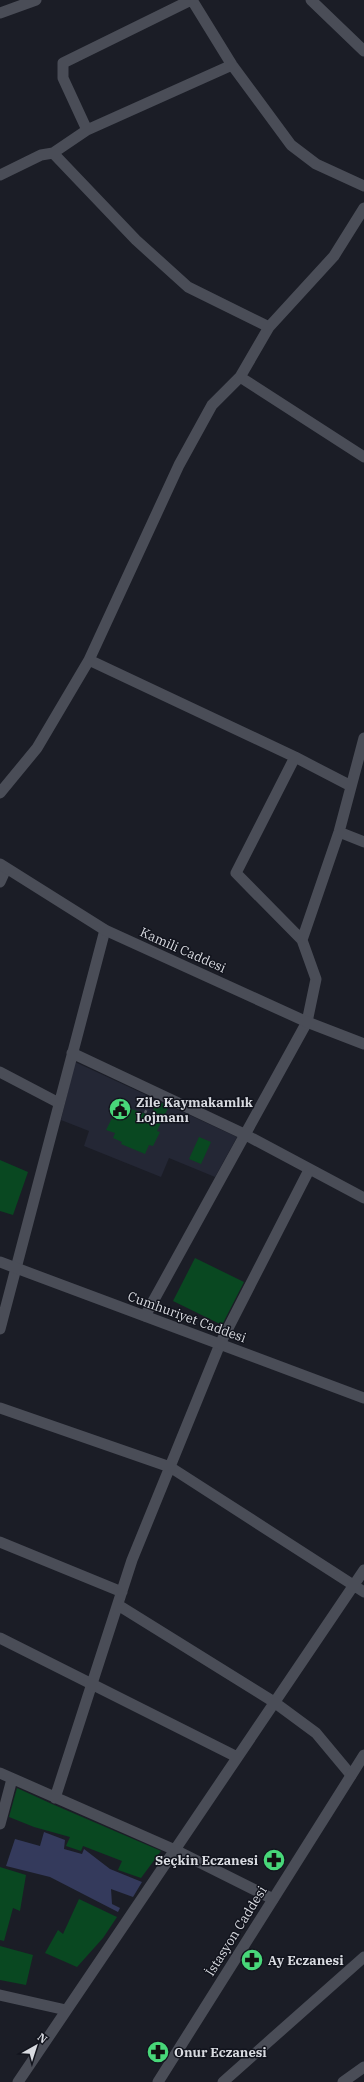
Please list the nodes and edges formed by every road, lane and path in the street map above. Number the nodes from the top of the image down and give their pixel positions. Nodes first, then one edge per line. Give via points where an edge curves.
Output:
1 (36, 0) edge
2 (192, 0) edge
3 (311, 0) edge
4 (0, 13) edge
5 (364, 51) edge
6 (232, 66) junction
7 (87, 130) junction
8 (53, 153) junction
9 (0, 175) edge
10 (364, 186) edge
11 (364, 208) edge
12 (269, 327) junction
13 (240, 377) junction
14 (362, 452) edge
15 (89, 660) junction
16 (364, 738) edge
17 (295, 757) junction
18 (351, 786) junction
19 (0, 793) edge
20 (339, 832) junction
21 (364, 842) edge
22 (3, 866) edge
23 (0, 882) edge
24 (105, 930) junction
25 (302, 940) junction
26 (307, 1022) junction
27 (364, 1044) edge
28 (72, 1054) junction
29 (0, 1072) edge
30 (59, 1103) junction
31 (244, 1134) junction
32 (309, 1170) junction
33 (364, 1198) edge
34 (0, 1262) edge
35 (16, 1268) junction
36 (145, 1316) junction
37 (0, 1329) edge
38 (220, 1344) junction
39 (364, 1398) edge
40 (0, 1408) edge
41 (170, 1467) junction
42 (0, 1542) edge
43 (364, 1570) edge
44 (353, 1585) junction
45 (122, 1592) junction
46 (364, 1592) edge
47 (118, 1605) junction
48 (0, 1638) edge
49 (92, 1683) junction
50 (274, 1702) junction
51 (364, 1755) edge
52 (237, 1757) junction
53 (0, 1773) edge
54 (351, 1775) junction
55 (12, 1779) junction
56 (55, 1798) junction
57 (0, 1824) edge
58 (175, 1850) junction
59 (273, 1899) junction
60 (364, 1957) edge
61 (0, 1995) edge
62 (66, 2010) junction
63 (364, 2067) edge
64 (18, 2082) edge
65 (158, 2082) edge
66 (223, 2082) edge
67 (343, 2082) edge

1 - 4 street
2 - 6 street
2 - 7 street via 63,63 63,78
3 - 5 street
6 - 7 street
6 - 10 street via 291,145 316,164
7 - 8 street
8 - 9 street
8 - 12 street via 136,240 188,287
11 - 12 street via 334,256
12 - 13 street
13 - 14 street
13 - 15 street via 212,405 179,465
15 - 17 street
15 - 19 street via 37,748
16 - 18 street
17 - 18 street
17 - 25 street via 236,873
18 - 20 street
20 - 21 street
20 - 25 street
22 - 23 street
22 - 24 street, Kamili Caddesi
24 - 26 street, Kamili Caddesi
24 - 28 street
25 - 26 street via 316,979
26 - 27 street, Kamili Caddesi
26 - 31 street
28 - 30 street
28 - 31 street
29 - 30 street
30 - 35 street
31 - 32 street
31 - 36 street
32 - 33 street
32 - 38 street
34 - 35 street, Cumhuriyet Caddesi
35 - 36 street, Cumhuriyet Caddesi
35 - 37 street
36 - 38 street, Cumhuriyet Caddesi
38 - 39 street, Cumhuriyet Caddesi
38 - 41 street
40 - 41 street
41 - 44 street
41 - 45 street via 132,1560
42 - 45 street
43 - 44 street
44 - 46 street
44 - 50 street
45 - 47 street
47 - 49 street
47 - 50 street
48 - 49 street
49 - 52 street
49 - 56 street
50 - 52 street
50 - 54 street via 316,1733
51 - 54 street, İstasyon Caddesi
52 - 58 street
53 - 55 street
54 - 59 street, İstasyon Caddesi
55 - 56 street
55 - 57 street
56 - 58 street
58 - 59 street
58 - 62 street
59 - 65 street, İstasyon Caddesi
60 - 66 street
61 - 62 street
62 - 64 street
63 - 67 street

